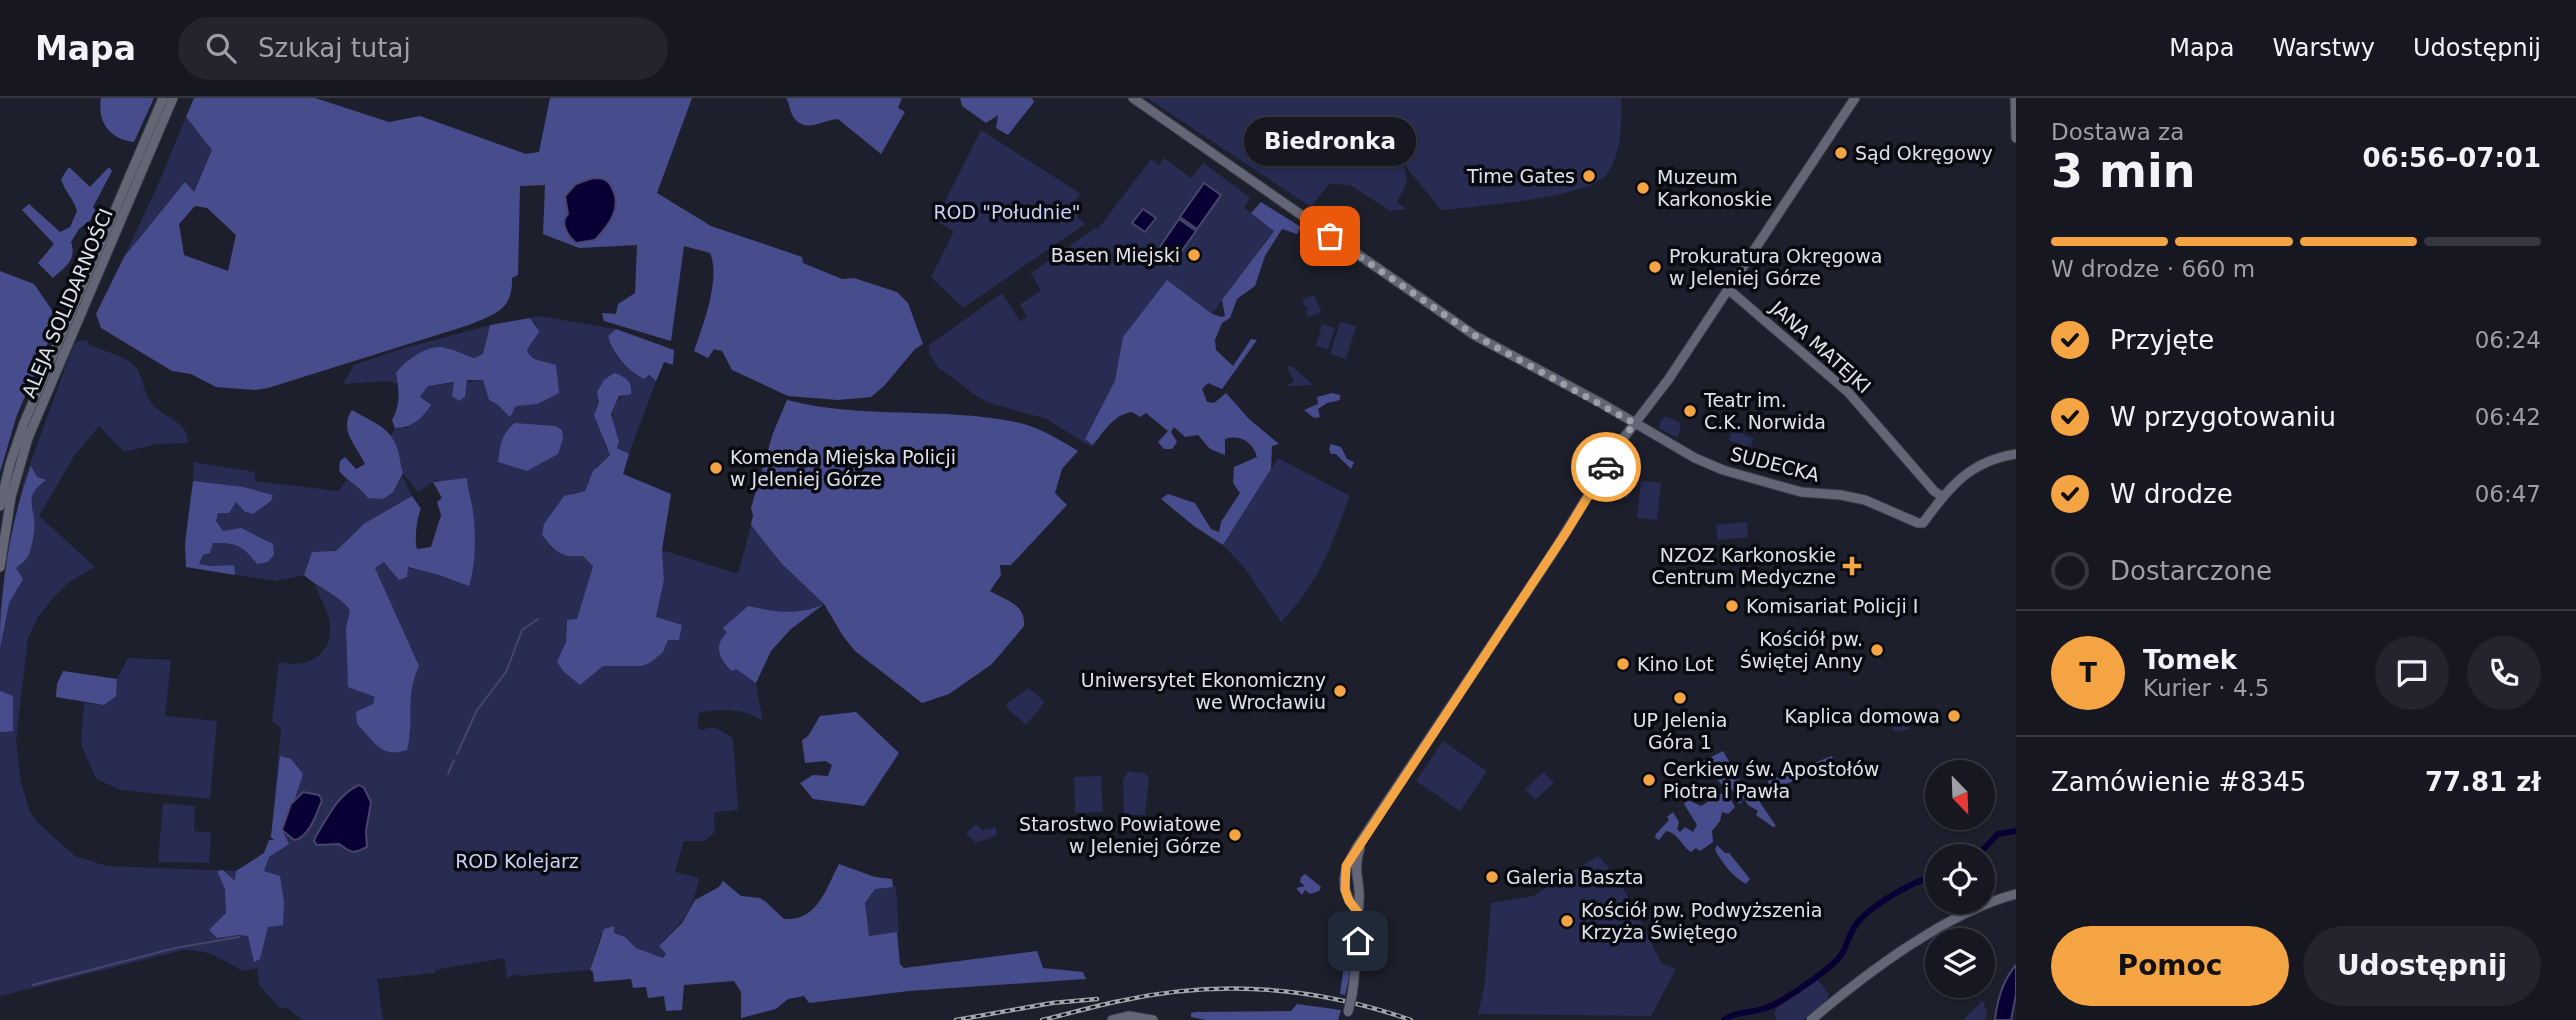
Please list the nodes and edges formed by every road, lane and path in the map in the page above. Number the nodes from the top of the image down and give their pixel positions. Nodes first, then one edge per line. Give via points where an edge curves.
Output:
1 (163, 98) edge
2 (173, 98) edge
3 (1133, 98) edge
4 (1855, 98) edge
5 (2015, 98) edge
6 (2016, 138) edge
7 (1728, 289) junction
8 (1634, 423) junction
9 (2016, 454) edge
10 (1943, 497) junction
11 (0, 506) edge
12 (0, 567) edge
13 (1363, 839) junction
14 (2016, 894) edge
15 (1359, 900) junction
16 (1349, 901) junction
17 (1357, 911) junction
18 (1346, 1016) edge
19 (1112, 1020) edge
20 (1153, 1020) edge
21 (1811, 1020) edge

1 - 11 street, ALEJA SOLIDARNOŚCI via 24,424
2 - 12 street, ALEJA SOLIDARNOŚCI via 28,438 11,497
3 - 8 street, SUDECKA via 1474,335
4 - 7 street
5 - 6 street
7 - 8 street
7 - 10 street, JANA MATEJKI via 1848,391
8 - 10 street, SUDECKA via 1723,470 1801,492 1865,500 1913,523 1923,523
8 - 13 street
9 - 10 street via 1977,466
13 - 15 street via 1355,868
13 - 16 street via 1346,866
14 - 21 street via 1949,922
15 - 16 street
15 - 17 street
16 - 17 street
17 - 18 street, bridge via 1359,931
19 - 20 street via 1129,1016

